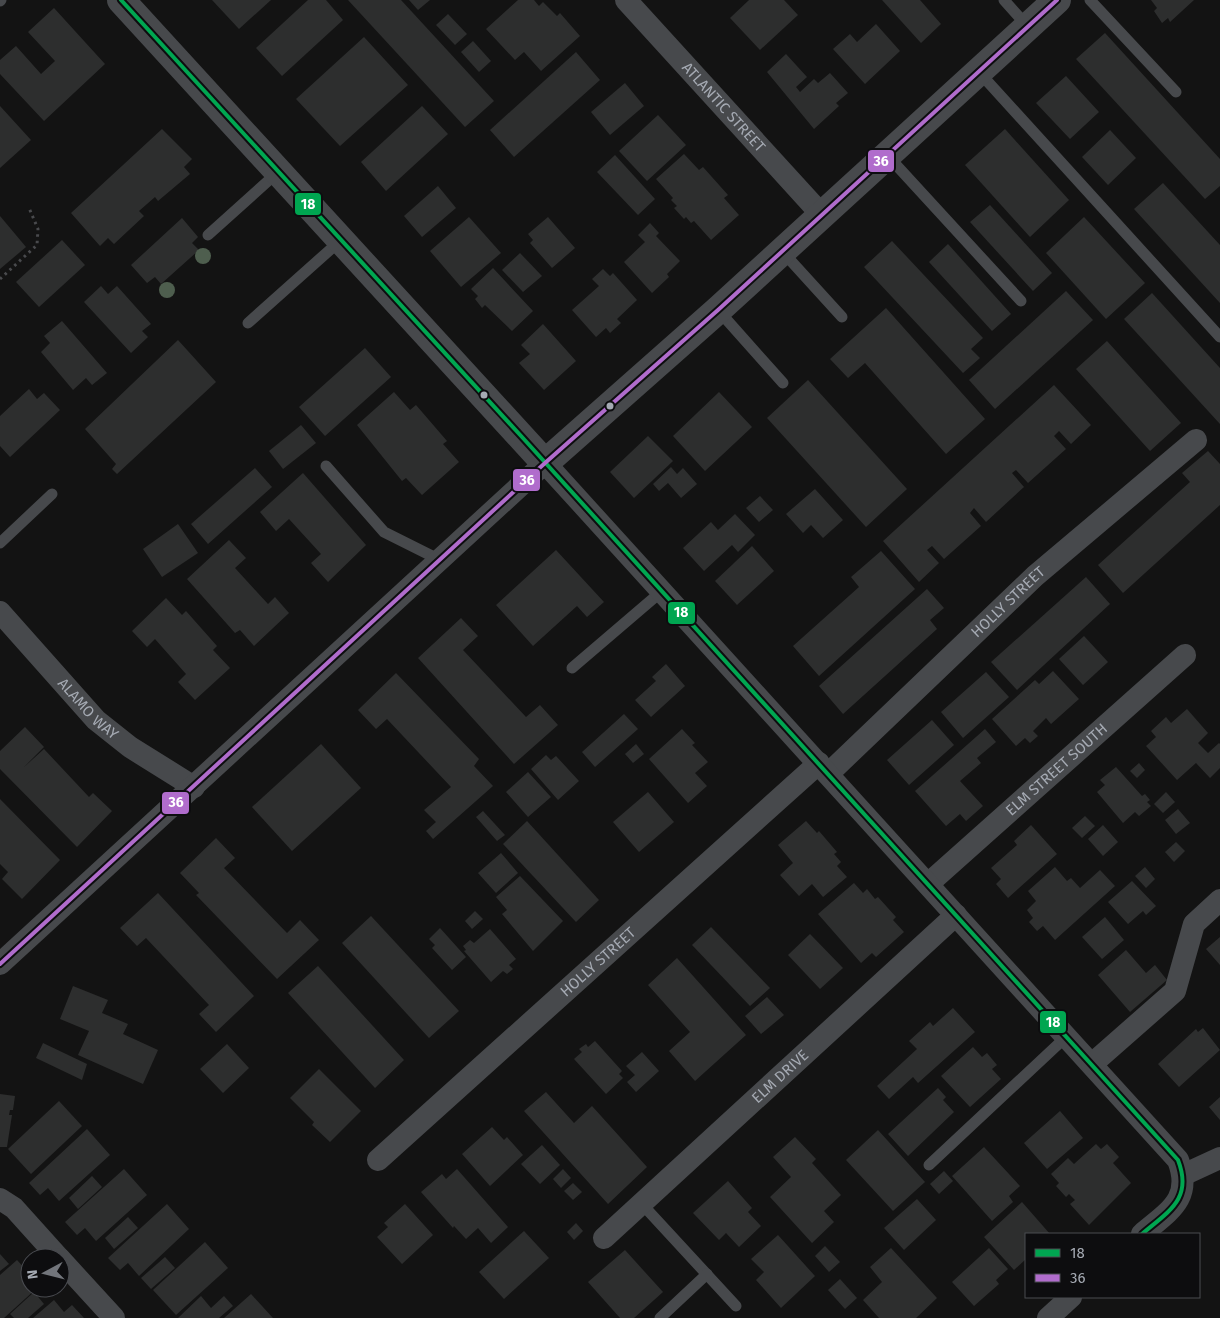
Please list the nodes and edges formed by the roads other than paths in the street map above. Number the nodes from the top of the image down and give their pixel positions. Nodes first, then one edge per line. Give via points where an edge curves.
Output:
1 (121, 0) edge
2 (626, 0) edge
3 (1004, 0) edge
4 (1057, 0) edge
5 (1090, 0) edge
6 (1028, 27) junction
7 (978, 72) junction
8 (1176, 92) dead end
9 (887, 154) junction
10 (278, 172) junction
11 (821, 214) junction
12 (208, 235) dead end
13 (341, 240) junction
14 (781, 250) junction
15 (1021, 301) dead end
16 (718, 310) junction
17 (842, 317) dead end
18 (248, 323) dead end
19 (1220, 337) edge
20 (783, 383) dead end
21 (1196, 440) dead end
22 (545, 463) junction
23 (326, 466) dead end
24 (52, 494) dead end
25 (0, 543) edge
26 (440, 560) junction
27 (662, 591) junction
28 (0, 612) edge
29 (1185, 654) dead end
30 (572, 668) dead end
31 (824, 769) junction
32 (194, 787) junction
33 (928, 884) junction
34 (1220, 900) edge
35 (956, 915) junction
36 (0, 964) edge
37 (1067, 1036) junction
38 (1092, 1064) junction
39 (1220, 1158) edge
40 (378, 1160) dead end
41 (929, 1165) dead end
42 (1183, 1175) junction
43 (0, 1199) edge
44 (641, 1203) junction
45 (1143, 1233) edge
46 (604, 1238) dead end
47 (51, 1248) edge
48 (70, 1269) edge
49 (707, 1274) junction
50 (1070, 1298) edge
51 (736, 1306) dead end
52 (114, 1318) edge
53 (660, 1318) edge
54 (1048, 1318) edge

1 - 10 street
2 - 11 street, ATLANTIC STREET
3 - 6 lane
4 - 6 street
5 - 8 lane
6 - 7 street
7 - 9 street
7 - 19 lane
9 - 11 street
9 - 15 lane
10 - 12 lane
10 - 13 street
11 - 14 street
13 - 18 lane
13 - 22 street
14 - 16 street
14 - 17 lane
16 - 20 lane
16 - 22 street
21 - 31 street, HOLLY STREET via 1035,576
22 - 26 street
22 - 27 street
23 - 26 lane via 384,532
24 - 25 lane
26 - 32 street
27 - 30 lane
27 - 31 street
28 - 32 street, ALAMO WAY via 96,720 112,734
29 - 33 street, ELM STREET SOUTH
31 - 33 street
31 - 40 street, HOLLY STREET
32 - 36 street
33 - 35 street
34 - 38 street via 1194,924 1175,991
35 - 37 street
35 - 44 street, ELM DRIVE
37 - 38 street
37 - 41 lane
38 - 42 street via 1178,1160
39 - 42 street
42 - 45 street via 1183,1190 1176,1204
43 - 47 street via 14,1208
44 - 46 street, ELM DRIVE
44 - 49 lane
48 - 52 street
49 - 51 lane
49 - 53 lane
50 - 54 street

